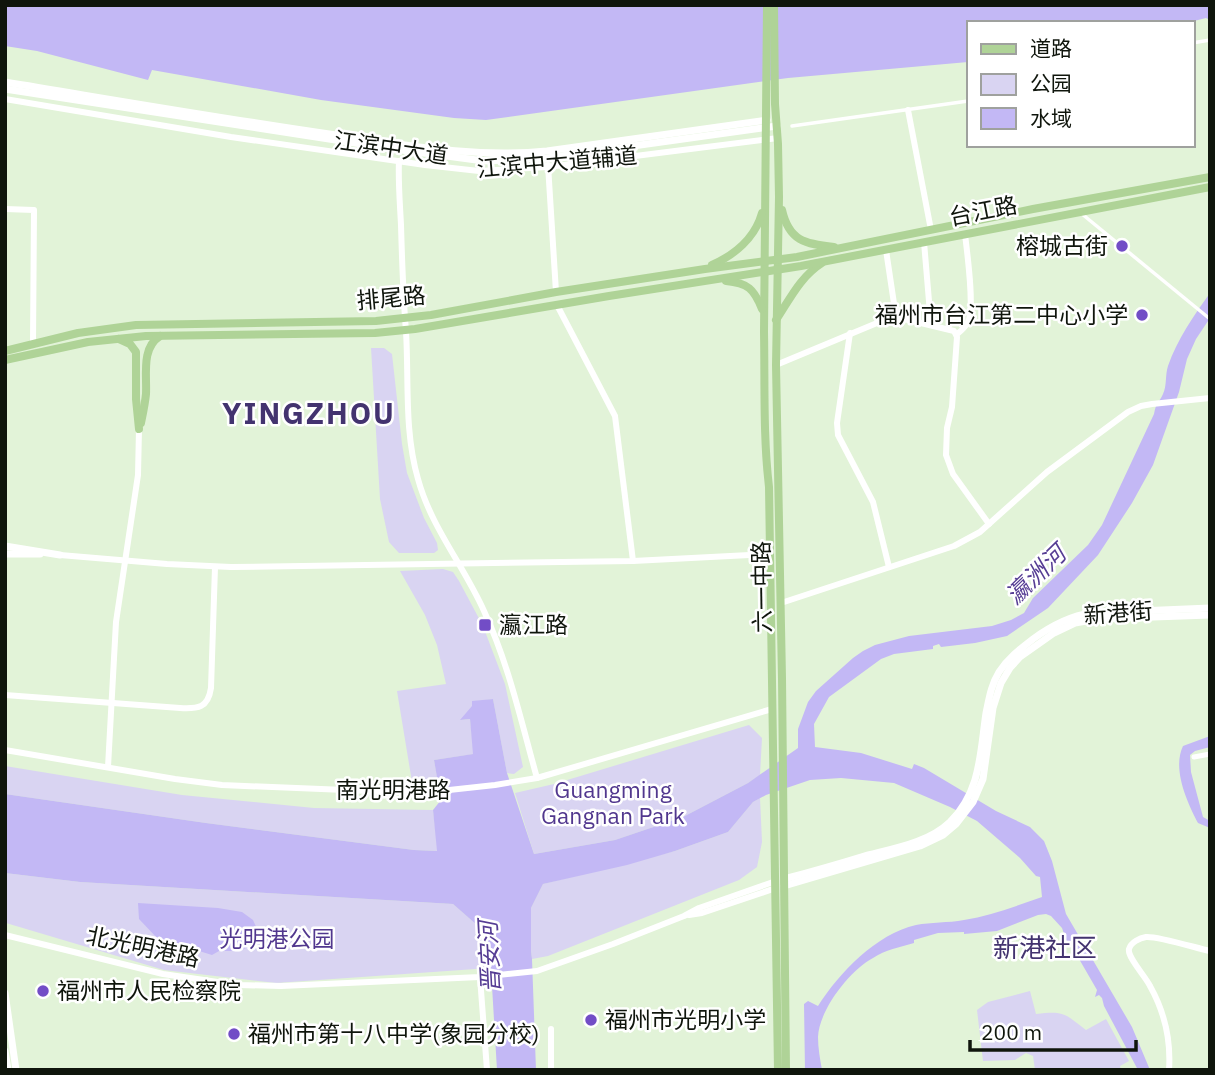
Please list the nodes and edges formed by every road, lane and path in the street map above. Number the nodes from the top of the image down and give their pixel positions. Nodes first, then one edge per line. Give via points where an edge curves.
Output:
1 (767, 5) edge
2 (774, 5) edge
3 (5, 82) edge
4 (5, 89) edge
5 (5, 99) edge
6 (967, 102) edge
7 (771, 104) junction
8 (908, 110) junction
9 (767, 124) junction
10 (777, 126) junction
11 (792, 126) dead end
12 (778, 138) junction
13 (766, 143) junction
14 (547, 159) junction
15 (399, 161) junction
16 (1210, 177) edge
17 (1210, 187) edge
18 (764, 196) junction
19 (779, 197) junction
20 (5, 209) edge
21 (1080, 212) junction
22 (931, 230) junction
23 (965, 234) junction
24 (924, 242) junction
25 (844, 248) junction
26 (886, 250) junction
27 (778, 260) junction
28 (830, 261) junction
29 (764, 267) junction
30 (705, 269) junction
31 (778, 270) junction
32 (706, 280) junction
33 (556, 292) junction
34 (557, 305) junction
35 (896, 317) junction
36 (405, 319) junction
37 (764, 319) junction
38 (1210, 319) edge
39 (776, 320) junction
40 (931, 325) junction
41 (406, 330) junction
42 (850, 333) junction
43 (957, 334) junction
44 (163, 335) junction
45 (116, 338) junction
46 (33, 344) junction
47 (5, 351) edge
48 (5, 360) edge
49 (776, 365) junction
50 (141, 372) junction
51 (1210, 398) edge
52 (139, 429) joint
53 (989, 524) junction
54 (5, 546) edge
55 (5, 554) edge
56 (771, 554) junction
57 (60, 555) junction
58 (125, 560) junction
59 (632, 561) junction
60 (458, 563) junction
61 (215, 567) junction
62 (889, 567) junction
63 (781, 603) junction
64 (1210, 608) edge
65 (1210, 615) edge
66 (5, 695) edge
67 (111, 703) junction
68 (772, 709) junction
69 (5, 750) edge
70 (1210, 754) edge
71 (1194, 757) dead end
72 (108, 767) junction
73 (537, 778) junction
74 (974, 792) junction
75 (780, 883) junction
76 (5, 935) edge
77 (1210, 951) edge
78 (480, 978) junction
79 (5, 993) edge
80 (551, 1029) dead end
81 (5, 1051) edge
82 (8, 1070) edge
83 (16, 1070) edge
84 (487, 1070) edge
85 (551, 1070) edge
86 (778, 1070) edge
87 (786, 1070) edge
88 (1169, 1070) edge

1 - 7 main road
2 - 7 main road
3 - 14 main road, 江滨中大道 via 468,153
4 - 14 main road, 江滨中大道 via 484,161
5 - 15 street, 江滨中大道辅道
6 - 8 street
7 - 9 main road, 六一中路
7 - 10 main road, 六一中路
8 - 11 street
8 - 22 street
9 - 10 main road, 江滨中大道
9 - 13 main road, 六一中路
9 - 14 main road, 江滨中大道
10 - 12 main road, 六一中路
12 - 13 street, 江滨中大道辅道
12 - 19 main road, 六一中路
13 - 14 street, 江滨中大道辅道
13 - 18 main road, 六一中路
14 - 15 street, 江滨中大道辅道 via 479,171
14 - 33 street
15 - 36 street
16 - 22 main road, 台江路
17 - 21 main road, 台江路
18 - 29 main road, 六一中路
18 - 30 main road via 761,217 745,242
19 - 25 main road via 787,226 799,240
19 - 27 main road, 六一中路
20 - 46 street via 34,210
21 - 23 main road, 台江路
21 - 38 street
22 - 25 main road, 台江路
23 - 24 main road, 台江路
23 - 43 street via 970,314
24 - 26 main road, 台江路
24 - 40 street
25 - 27 main road, 台江路
26 - 28 main road, 台江路
26 - 35 street
27 - 29 main road, 排尾路
27 - 31 main road, 六一中路
28 - 31 main road, 台江路
28 - 39 main road via 814,268 795,288
29 - 30 main road, 排尾路
29 - 31 main road, 台江路
29 - 32 main road, 排尾路
29 - 37 main road, 六一中路
30 - 33 main road, 排尾路
31 - 39 main road, 六一中路
32 - 34 main road, 排尾路
32 - 37 main road via 748,286
33 - 36 main road, 排尾路
34 - 41 main road, 排尾路
34 - 59 street via 615,416
35 - 40 street
35 - 42 street
36 - 41 street
36 - 46 main road, 排尾路 via 143,324
37 - 56 main road, 六一中路
39 - 49 main road, 六一中路
40 - 43 street
41 - 44 main road, 排尾路
41 - 60 street via 415,467 432,514
42 - 49 street
42 - 62 street via 838,435 873,502
43 - 53 street via 946,454 953,474
44 - 45 main road, 排尾路
44 - 50 main road via 150,346
45 - 48 main road, 排尾路
45 - 50 main road via 134,349
46 - 47 main road, 排尾路
49 - 63 main road, 六一中路
50 - 52 main road via 136,399
51 - 53 street via 1156,403 1128,412 1047,472
52 - 58 street via 138,475
53 - 62 street via 954,546
54 - 57 main road
55 - 57 main road
56 - 59 street
56 - 68 main road, 六一中路
57 - 58 street
58 - 61 street
58 - 67 street
59 - 60 street
60 - 61 street
60 - 73 street via 503,656
61 - 67 street via 211,688 205,704 192,709
62 - 63 street
63 - 75 main road, 六一中路
64 - 74 main road, 新港街 via 1080,614 1052,626 1020,649 1002,668 991,690
65 - 74 main road, 新港街 via 1080,621 1025,653 1010,668 996,695 984,773
66 - 67 street
67 - 72 street
68 - 73 street, 南光明港路
68 - 75 main road, 六一中路
69 - 72 street, 南光明港路
70 - 71 street
72 - 73 street, 南光明港路 via 233,786 394,792 456,790
74 - 75 main road via 943,835 920,846
75 - 78 street, 北光明港路 via 537,971
75 - 86 main road, 六一中路
75 - 87 main road, 六一中路
76 - 78 street, 北光明港路 via 148,971 238,985
77 - 88 street via 1147,937 1129,949 1161,1009
78 - 84 street
79 - 83 main road
80 - 85 street
81 - 82 main road

